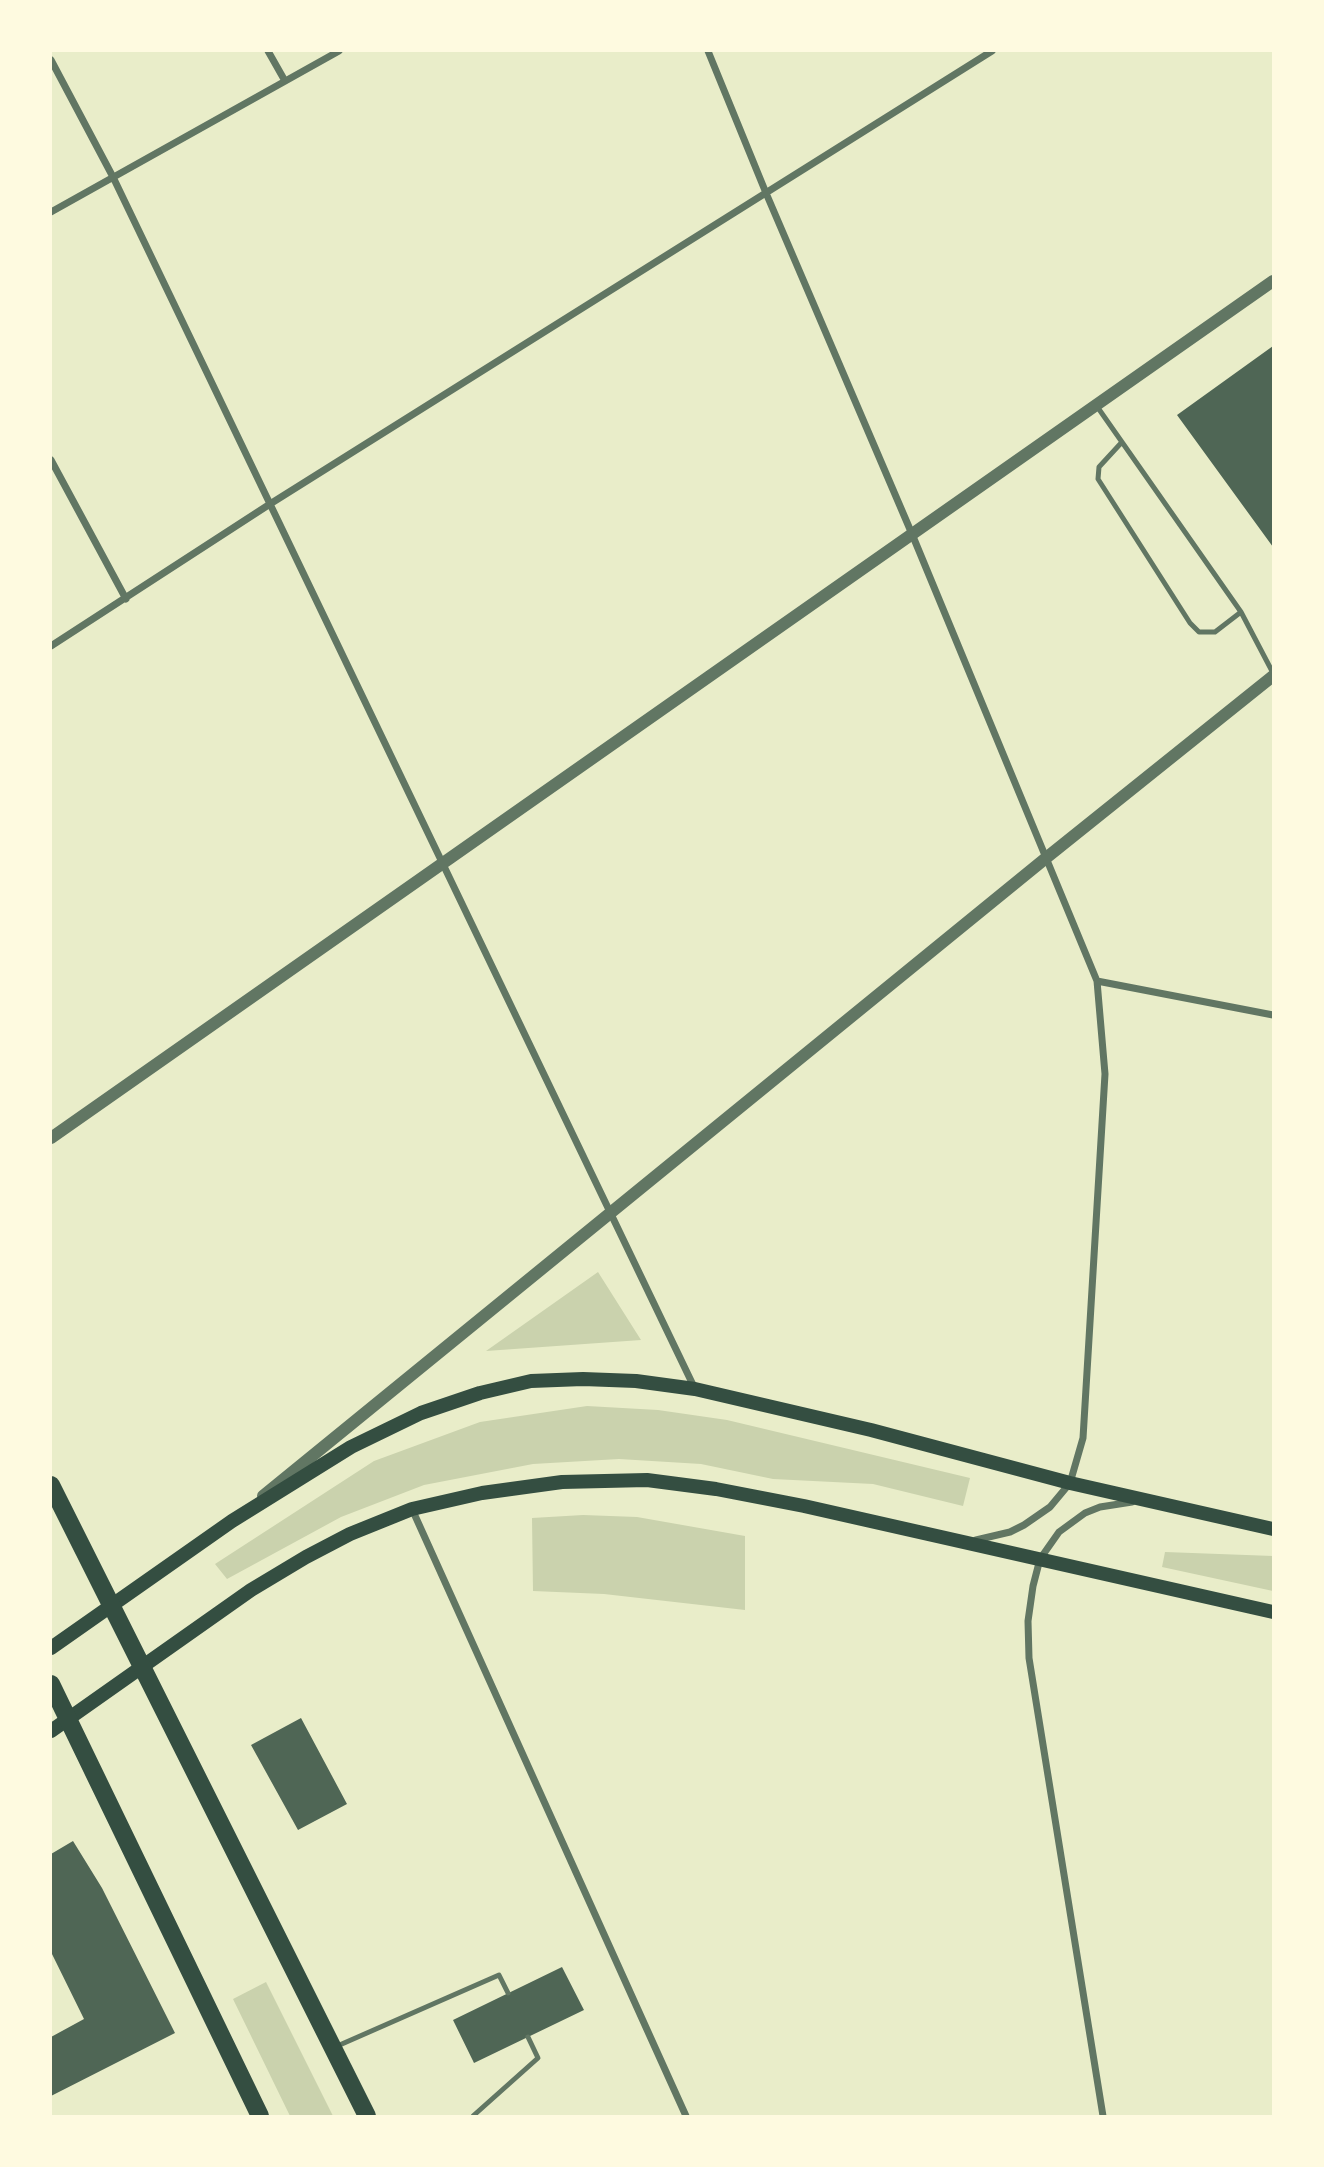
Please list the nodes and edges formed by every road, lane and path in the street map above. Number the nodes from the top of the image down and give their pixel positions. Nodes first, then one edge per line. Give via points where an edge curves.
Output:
1 (268, 51) edge
2 (339, 51) edge
3 (708, 51) edge
4 (992, 51) edge
5 (51, 60) edge
6 (285, 81) junction
7 (113, 177) junction
8 (766, 193) junction
9 (51, 212) edge
10 (1273, 281) edge
11 (1096, 405) junction
12 (1122, 442) junction
13 (51, 460) edge
14 (271, 504) junction
15 (912, 534) junction
16 (126, 599) junction
17 (1241, 612) junction
18 (51, 646) edge
19 (1273, 674) edge
20 (1046, 858) junction
21 (442, 864) junction
22 (1097, 981) junction
23 (1273, 1015) edge
24 (51, 1138) edge
25 (610, 1214) junction
26 (695, 1390) junction
27 (1070, 1483) junction
28 (51, 1485) edge
29 (1154, 1503) junction
30 (412, 1509) junction
31 (232, 1521) junction
32 (1273, 1529) edge
33 (957, 1540) junction
34 (1040, 1559) junction
35 (111, 1605) junction
36 (1273, 1612) edge
37 (51, 1647) edge
38 (143, 1666) junction
39 (51, 1684) edge
40 (68, 1719) junction
41 (51, 1731) edge
42 (508, 1993) dead end
43 (528, 2037) dead end
44 (333, 2048) junction
45 (260, 2116) edge
46 (367, 2116) edge
47 (473, 2116) edge
48 (686, 2116) edge
49 (1103, 2116) edge

1 - 6 street
2 - 6 street
3 - 8 street
4 - 8 street
5 - 7 street
6 - 7 street
7 - 9 street
7 - 14 street
8 - 14 street
8 - 15 street
10 - 11 street
11 - 12 lane
11 - 15 street
12 - 17 lane
12 - 17 lane via 1099,467 1098,479 1190,623 1199,632 1216,632
13 - 16 street
14 - 16 street
14 - 21 street
15 - 20 street
15 - 21 street
16 - 18 street
17 - 19 lane
19 - 20 street
20 - 22 street
20 - 25 street
21 - 24 street
21 - 25 street
22 - 23 street
22 - 27 street via 1104,1061 1102,1124 1083,1438
25 - 26 street
25 - 31 street
26 - 27 main road via 871,1430
26 - 31 main road via 583,1379 531,1381 480,1393 421,1413 351,1447
27 - 29 main road
27 - 33 street via 1050,1507 1024,1525 995,1537
28 - 35 main road
29 - 32 main road
29 - 34 street via 1116,1503 1085,1513 1059,1532
30 - 33 main road via 562,1482 647,1480 716,1489
30 - 38 main road via 306,1557
30 - 48 street
31 - 35 main road
33 - 34 main road
34 - 36 main road
34 - 49 street via 1028,1621 1029,1658
35 - 37 main road
35 - 38 main road
38 - 40 main road
38 - 44 main road
39 - 40 main road
40 - 41 main road
40 - 45 main road
42 - 44 lane via 499,1975
43 - 47 lane via 538,2058
44 - 46 main road

